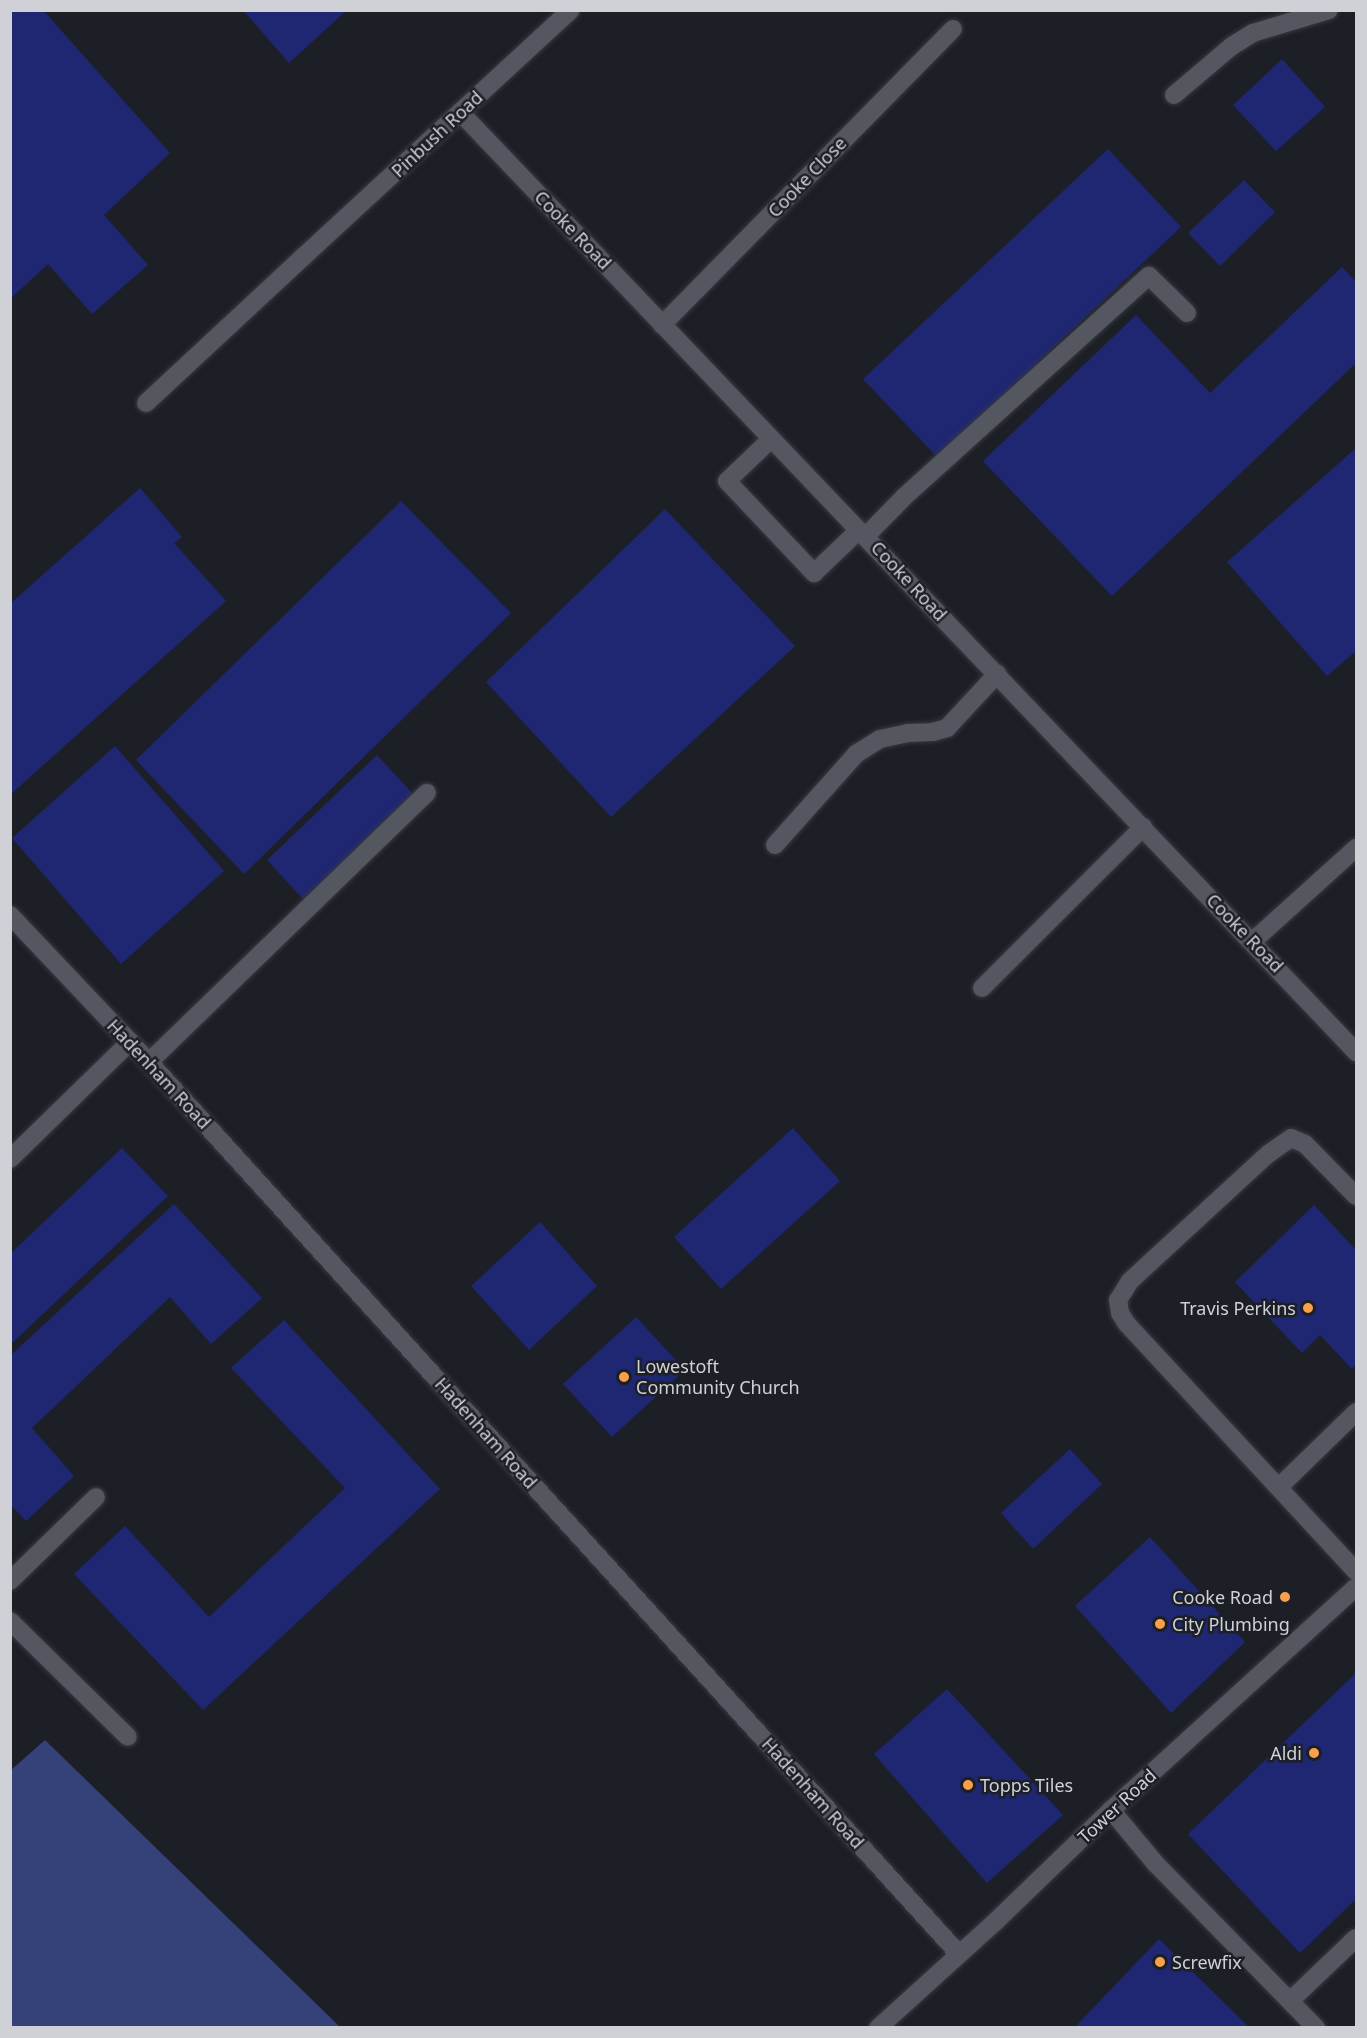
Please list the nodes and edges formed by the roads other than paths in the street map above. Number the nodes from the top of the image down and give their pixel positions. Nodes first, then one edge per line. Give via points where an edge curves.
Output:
1 (571, 10) edge
2 (1329, 10) edge
3 (953, 29) dead end
4 (1174, 95) dead end
5 (460, 112) junction
6 (1187, 313) dead end
7 (662, 325) junction
8 (146, 403) dead end
9 (771, 439) junction
10 (863, 533) junction
11 (997, 674) junction
12 (427, 793) dead end
13 (1143, 827) junction
14 (775, 844) dead end
15 (1356, 848) edge
16 (10, 915) edge
17 (1253, 941) junction
18 (982, 988) dead end
19 (130, 1042) junction
20 (1353, 1043) edge
21 (149, 1062) junction
22 (10, 1159) edge
23 (1356, 1196) edge
24 (1356, 1412) edge
25 (1280, 1486) junction
26 (96, 1497) dead end
27 (1356, 1571) edge
28 (10, 1581) edge
29 (1356, 1587) edge
30 (10, 1621) edge
31 (129, 1737) dead end
32 (1111, 1810) junction
33 (1356, 1938) edge
34 (959, 1954) junction
35 (1290, 2001) junction
36 (878, 2028) edge
37 (1316, 2028) edge

1 - 5 street, Pinbush Road
2 - 4 street via 1253,33
3 - 7 street, Cooke Close
5 - 7 street, Cooke Road
5 - 8 street, Pinbush Road
6 - 10 street via 1149,276
7 - 9 street, Cooke Road
9 - 10 street, Cooke Road
9 - 10 street via 727,481 814,573
10 - 11 street, Cooke Road
11 - 13 street, Cooke Road
11 - 14 street via 947,728 880,739 856,754
12 - 21 street
13 - 17 street, Cooke Road
13 - 18 street
15 - 17 street
16 - 19 street, Hadenham Road
17 - 20 street, Cooke Road
19 - 21 street, Hadenham Road
19 - 22 street
21 - 34 street, Hadenham Road
23 - 25 street via 1305,1144 1292,1138 1268,1154 1130,1281 1118,1299 1120,1314 1127,1324
24 - 25 street
25 - 27 street
26 - 28 street
29 - 32 street, Tower Road
30 - 31 street
32 - 34 street, Tower Road
32 - 35 street via 1155,1863
33 - 35 street
34 - 36 street, Tower Road
35 - 37 street

